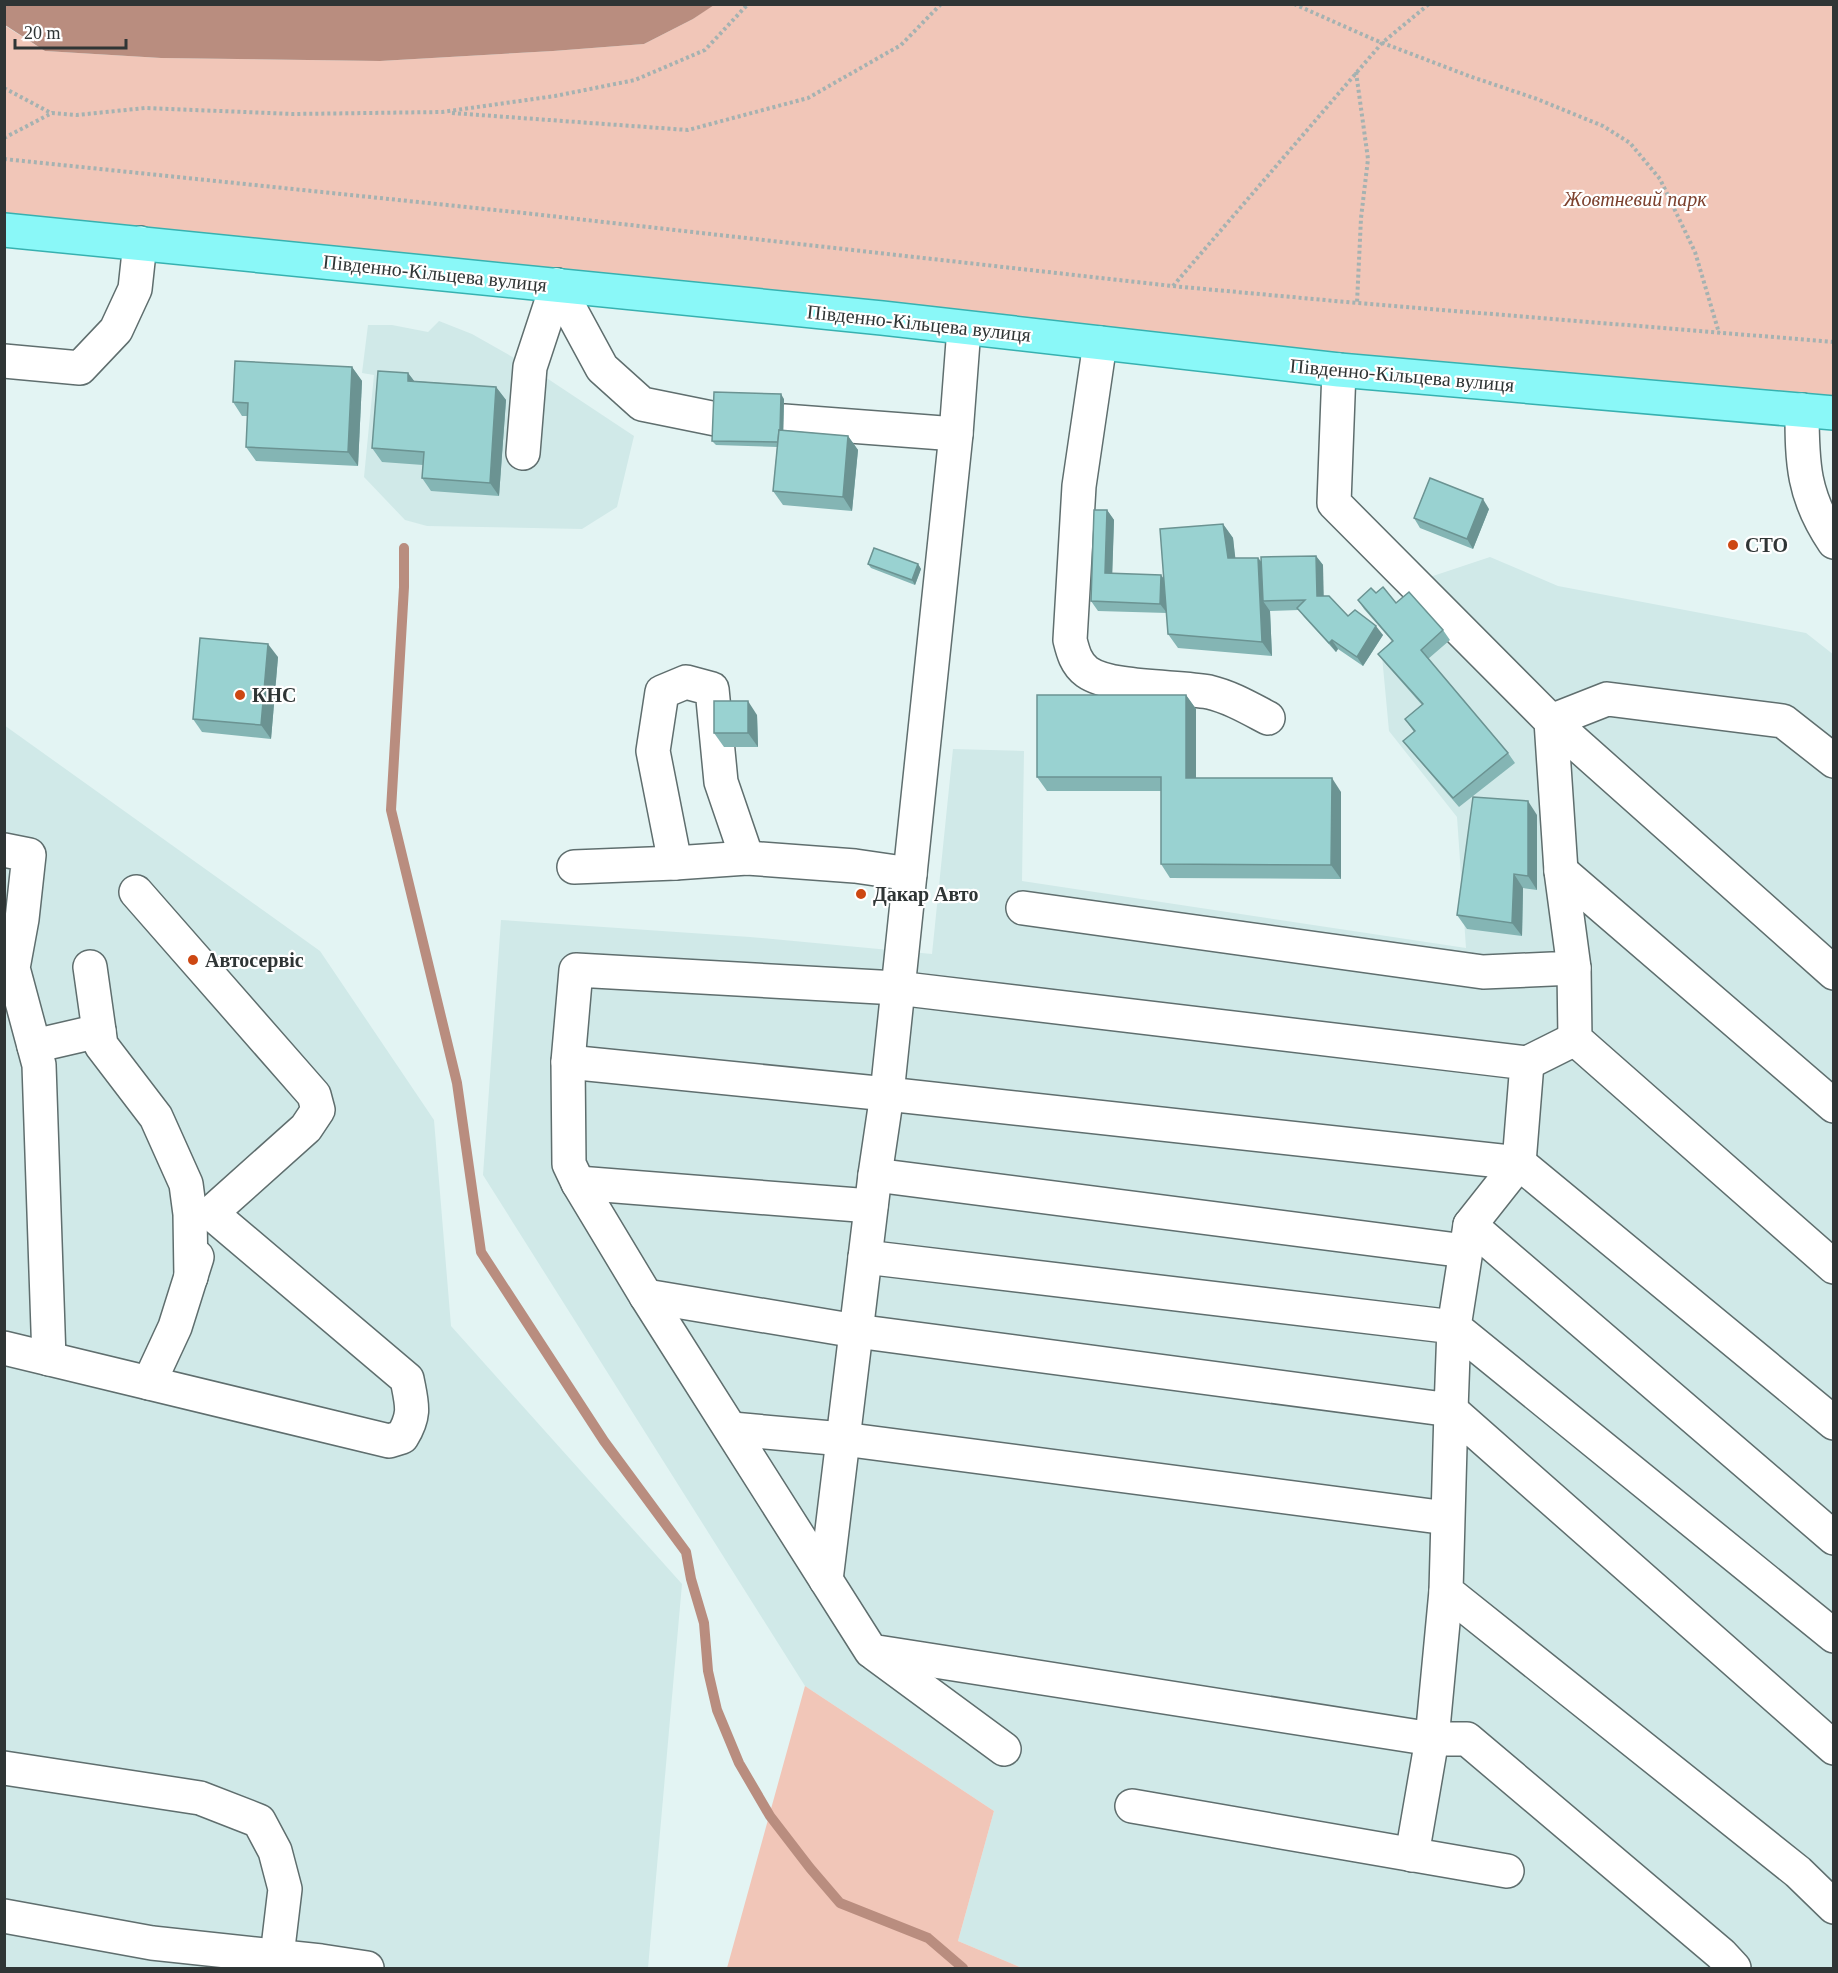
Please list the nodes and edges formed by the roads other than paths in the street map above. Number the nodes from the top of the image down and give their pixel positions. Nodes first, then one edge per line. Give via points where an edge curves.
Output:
1 (4, 230) edge
2 (140, 243) junction
3 (557, 285) junction
4 (964, 328) junction
5 (1100, 343) junction
6 (4, 361) edge
7 (1339, 370) junction
8 (1818, 412) edge
9 (716, 419) edge
10 (784, 421) dead end
11 (956, 434) junction
12 (523, 453) dead end
13 (1833, 542) edge
14 (1268, 718) dead end
15 (1551, 721) junction
16 (1833, 761) edge
17 (4, 850) edge
18 (747, 858) junction
19 (675, 863) junction
20 (574, 867) dead end
21 (1561, 871) junction
22 (910, 874) junction
23 (136, 892) dead end
24 (1023, 908) dead end
25 (90, 967) dead end
26 (1574, 968) junction
27 (1833, 973) edge
28 (897, 988) junction
29 (99, 1031) junction
30 (1575, 1038) junction
31 (34, 1046) junction
32 (568, 1062) junction
33 (1527, 1063) junction
34 (887, 1094) junction
35 (1833, 1106) edge
36 (1519, 1163) junction
37 (578, 1183) junction
38 (186, 1184) junction
39 (873, 1191) junction
40 (212, 1213) junction
41 (1467, 1238) junction
42 (865, 1257) junction
43 (1833, 1267) edge
44 (190, 1277) junction
45 (646, 1296) junction
46 (1454, 1327) junction
47 (856, 1331) junction
48 (4, 1348) edge
49 (49, 1359) junction
50 (149, 1383) junction
51 (1451, 1410) junction
52 (1833, 1423) edge
53 (732, 1429) junction
54 (843, 1439) junction
55 (1447, 1518) junction
56 (1833, 1538) edge
57 (826, 1580) junction
58 (1446, 1591) junction
59 (1833, 1636) edge
60 (871, 1651) junction
61 (1432, 1739) junction
62 (1833, 1748) edge
63 (1004, 1749) dead end
64 (4, 1768) edge
65 (1132, 1806) dead end
66 (1412, 1855) junction
67 (1507, 1871) dead end
68 (1833, 1907) edge
69 (4, 1916) edge
70 (277, 1956) junction
71 (368, 1968) edge
72 (1734, 1968) edge

1 - 2 main road, Південно-Кільцева вулиця
2 - 3 main road, Південно-Кільцева вулиця
2 - 6 street via 135,289 116,330 80,368
3 - 4 main road, Південно-Кільцева вулиця
3 - 9 street via 602,368 642,404
3 - 12 street via 530,367
4 - 5 main road, Південно-Кільцева вулиця
4 - 11 street
5 - 7 main road, Південно-Кільцева вулиця
5 - 14 street via 1079,486 1070,640 1075,659 1087,672 1108,681 1210,692
7 - 8 main road, Південно-Кільцева вулиця
7 - 15 street via 1334,503
8 - 13 street via 1802,457 1804,476 1815,510
10 - 11 street
11 - 22 street
15 - 16 street via 1607,699 1783,721
15 - 21 street
15 - 27 street
17 - 31 street via 29,855 13,968
18 - 19 street
18 - 19 street via 721,782 712,689 686,682 662,692 653,751
18 - 22 street
19 - 20 street
21 - 26 street
21 - 35 street
22 - 28 street
23 - 40 street via 314,1095 318,1110 306,1128
24 - 26 street via 1483,972
25 - 29 street
26 - 30 street
28 - 32 street via 576,970
28 - 33 street
28 - 34 street
29 - 31 street
29 - 38 street via 101,1045 156,1117
30 - 33 street
30 - 43 street
31 - 49 street via 39,1065
32 - 34 street
32 - 37 street via 569,1164
33 - 36 street
34 - 36 street
34 - 39 street
36 - 41 street
36 - 52 street
37 - 39 street
37 - 45 street
38 - 40 street
38 - 44 street
39 - 41 street
39 - 42 street
40 - 44 street
40 - 50 street via 407,1379 413,1410 410,1424 402,1437 389,1441
41 - 46 street
41 - 56 street
42 - 46 street
42 - 47 street
44 - 50 street via 175,1327
45 - 47 street
45 - 53 street
46 - 51 street
46 - 59 street
47 - 51 street
47 - 54 street
48 - 49 street
49 - 50 street
51 - 55 street
51 - 62 street
53 - 54 street
53 - 57 street
54 - 55 street
54 - 57 street
55 - 58 street
57 - 60 street
58 - 61 street
58 - 68 street via 1798,1872
60 - 61 street
60 - 63 street
61 - 66 street
61 - 72 street via 1467,1739
64 - 70 street via 200,1798 259,1821 275,1851 285,1889
65 - 66 street
66 - 67 street
69 - 70 street via 152,1943
70 - 71 street

